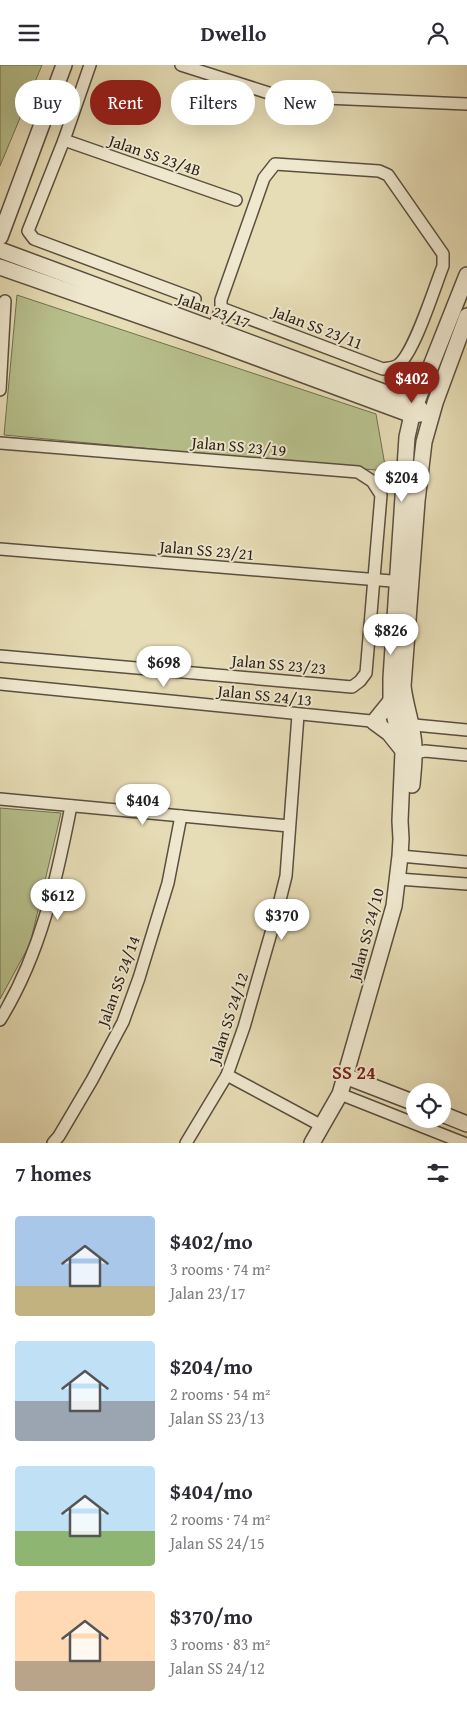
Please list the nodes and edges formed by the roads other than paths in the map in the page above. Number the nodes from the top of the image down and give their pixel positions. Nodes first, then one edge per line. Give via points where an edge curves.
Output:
1 (64, 65) edge
2 (90, 65) edge
3 (181, 65) edge
4 (467, 104) edge
5 (64, 141) junction
6 (236, 200) dead end
7 (0, 237) edge
8 (0, 250) edge
9 (0, 267) edge
10 (467, 275) edge
11 (195, 299) dead end
12 (5, 301) dead end
13 (221, 307) junction
14 (467, 316) edge
15 (212, 334) junction
16 (424, 381) junction
17 (0, 390) edge
18 (387, 399) junction
19 (435, 403) junction
20 (417, 410) junction
21 (427, 429) junction
22 (406, 437) junction
23 (0, 443) edge
24 (0, 549) edge
25 (374, 580) junction
26 (404, 582) junction
27 (0, 656) edge
28 (0, 684) edge
29 (391, 701) junction
30 (298, 715) junction
31 (374, 722) junction
32 (404, 724) junction
33 (467, 730) edge
34 (409, 752) junction
35 (467, 755) edge
36 (0, 799) edge
37 (71, 806) junction
38 (181, 816) junction
39 (289, 826) junction
40 (400, 856) junction
41 (467, 862) edge
42 (398, 879) junction
43 (467, 884) edge
44 (0, 1020) edge
45 (226, 1075) junction
46 (345, 1076) junction
47 (340, 1094) junction
48 (406, 1100) edge
49 (451, 1117) edge
50 (467, 1123) edge
51 (322, 1127) junction
52 (52, 1143) edge
53 (186, 1143) edge
54 (312, 1143) edge
55 (464, 1143) edge

1 - 7 street
2 - 5 street
3 - 4 street via 278,96
5 - 6 street, Jalan SS 23/4B
5 - 11 street via 28,231 30,236
8 - 15 street, Jalan 23/17
9 - 15 street, Jalan 23/17
10 - 16 street
12 - 17 street
13 - 13 street, Jalan SS 23/11 via 264,178 275,164 379,171 388,175 444,253 443,266 412,347 396,366 383,369
13 - 15 street, Jalan SS 23/11
14 - 19 street
15 - 18 street, Jalan 23/17
16 - 18 street
16 - 20 street
18 - 20 street, Jalan 23/17
18 - 22 street
19 - 20 street
19 - 21 street
20 - 21 street
20 - 22 street
21 - 26 street
22 - 26 street
23 - 25 street, Jalan SS 23/19 via 358,472 372,481 381,495
24 - 25 street, Jalan SS 23/21
25 - 26 street, Jalan SS 23/21
25 - 27 street, Jalan SS 23/23 via 366,673 352,687
26 - 29 street
26 - 32 street
28 - 30 street, Jalan SS 24/13
29 - 31 street
29 - 32 street
30 - 31 street, Jalan SS 24/13
30 - 39 street, Jalan SS 24/12
31 - 32 street, Jalan SS 24/13
31 - 34 street
32 - 33 street, Jalan SS 24/13
32 - 34 street, Jalan SS 24/10
34 - 35 street
34 - 40 street, Jalan SS 24/10 via 400,821
36 - 37 street
37 - 38 street
37 - 44 street via 57,879 38,940 24,976
38 - 39 street
38 - 52 street, Jalan SS 24/14 via 168,883 123,1022 92,1080
39 - 45 street, Jalan SS 24/12 via 286,876 254,994
40 - 41 street
40 - 42 street, Jalan SS 24/10
42 - 43 street
42 - 46 street, Jalan SS 24/10 via 394,906
45 - 51 street
45 - 53 street, Jalan SS 24/12
46 - 47 street, Jalan SS 24/10
46 - 48 street
47 - 51 street, Jalan SS 24/10
47 - 55 street
49 - 50 street
51 - 54 street, Jalan SS 24/10

